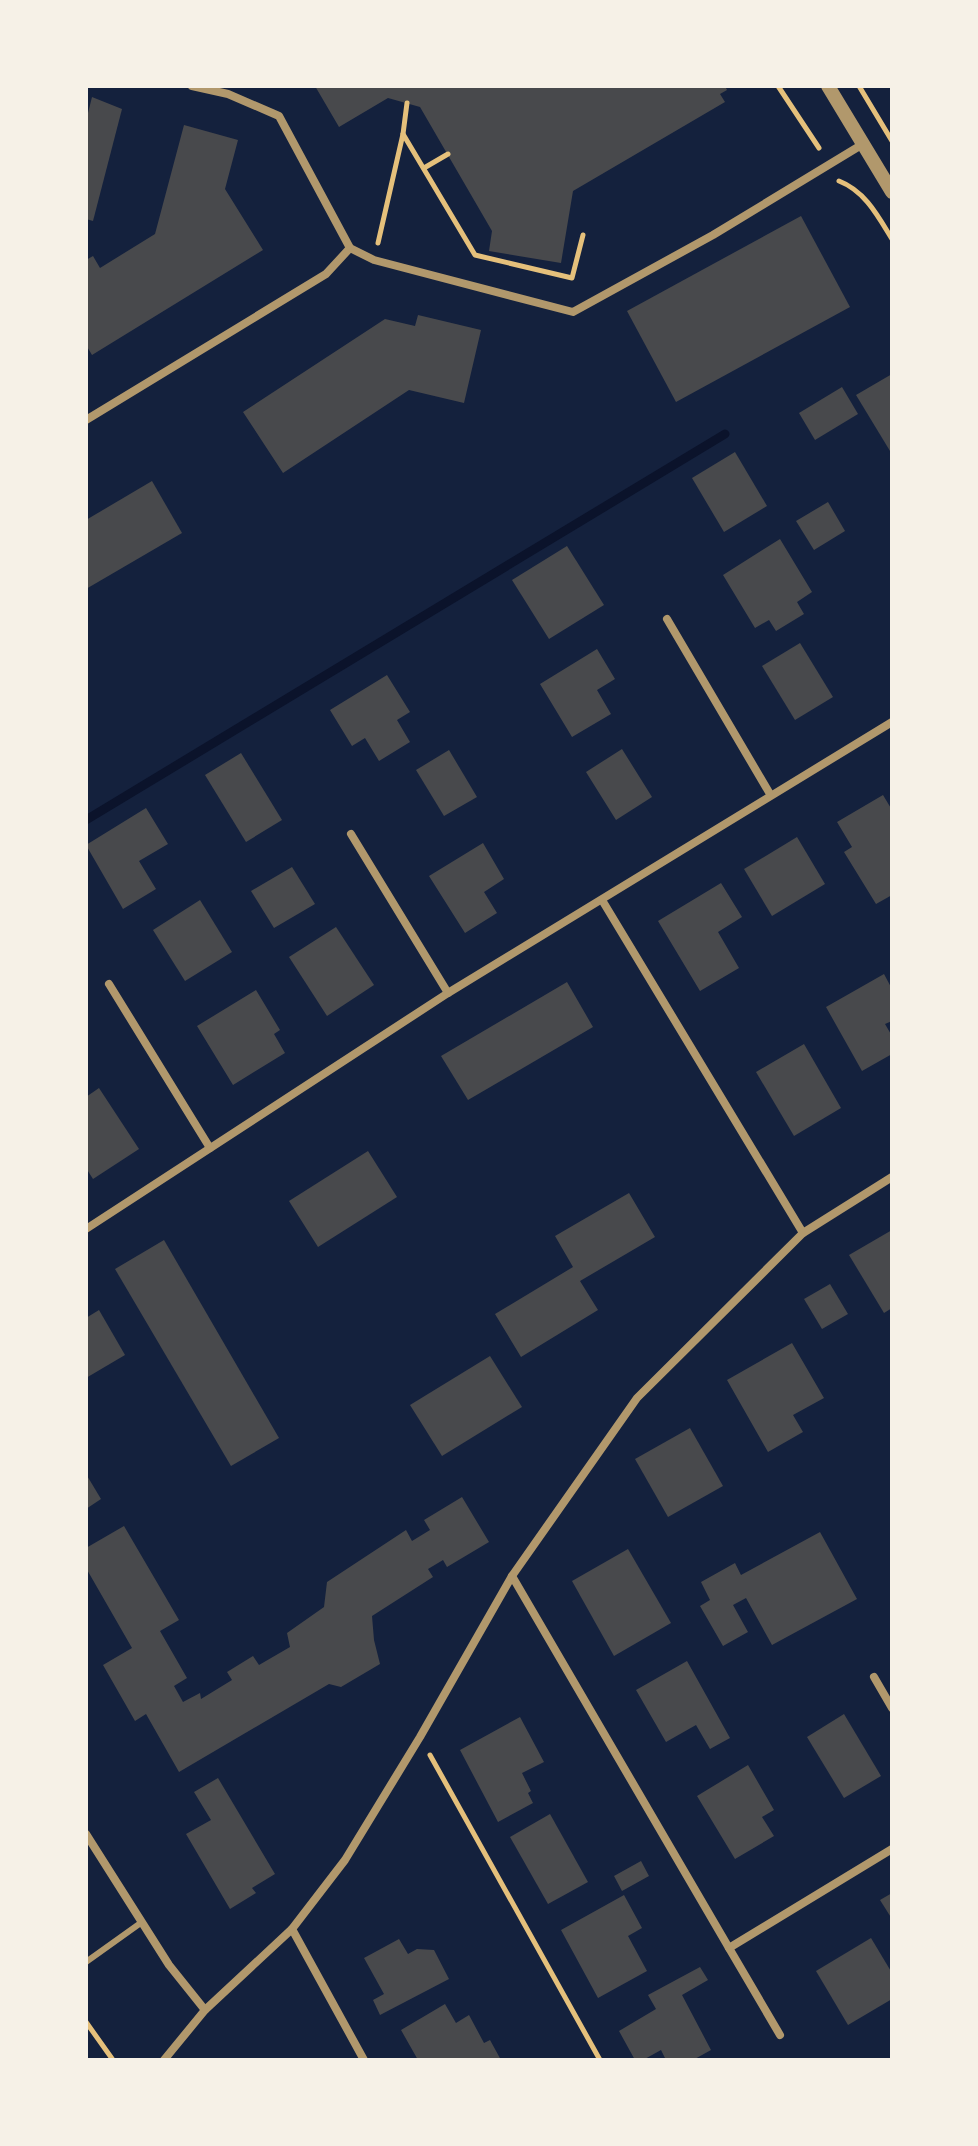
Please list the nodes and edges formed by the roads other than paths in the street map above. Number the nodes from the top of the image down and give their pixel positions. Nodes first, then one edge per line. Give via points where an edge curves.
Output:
1 (192, 86) edge
2 (828, 86) edge
3 (863, 144) junction
4 (892, 192) edge
5 (350, 248) junction
6 (86, 420) edge
7 (667, 619) dead end
8 (892, 722) edge
9 (770, 794) junction
10 (351, 834) dead end
11 (602, 900) junction
12 (109, 984) dead end
13 (448, 993) junction
14 (210, 1148) junction
15 (892, 1177) edge
16 (86, 1229) edge
17 (803, 1233) junction
18 (512, 1576) junction
19 (874, 1677) dead end
20 (892, 1708) edge
21 (86, 1834) edge
22 (892, 1849) edge
23 (142, 1922) junction
24 (292, 1929) junction
25 (729, 1948) junction
26 (86, 1962) edge
27 (205, 2010) junction
28 (780, 2035) dead end
29 (164, 2060) edge
30 (364, 2060) edge

1 - 5 street via 228,94 279,116
2 - 3 street
3 - 4 street
3 - 5 street via 573,312 374,260
5 - 6 street via 326,274
7 - 9 street
8 - 9 street
9 - 11 street
10 - 13 street
11 - 13 street
11 - 17 street
12 - 14 street
13 - 14 street
14 - 16 street
15 - 17 street
17 - 18 street via 637,1398
18 - 24 street via 345,1860
18 - 25 street
19 - 20 street
21 - 23 street
22 - 25 street
23 - 26 lane
23 - 27 street
24 - 27 street
24 - 30 street
25 - 28 street
27 - 29 street

